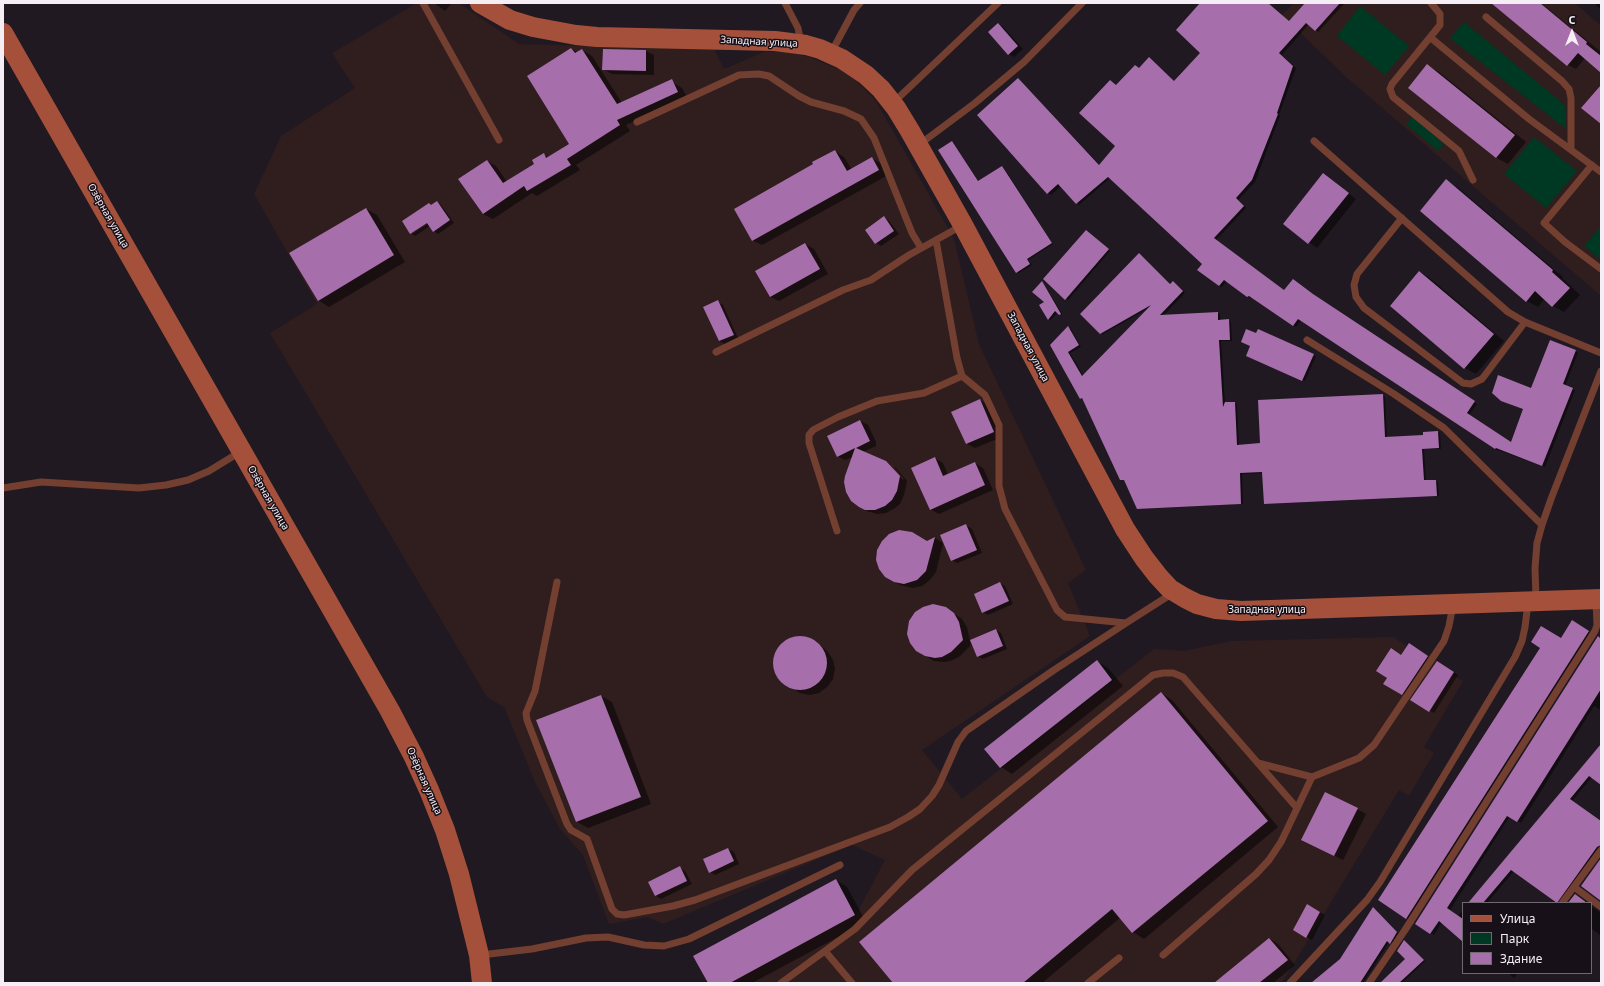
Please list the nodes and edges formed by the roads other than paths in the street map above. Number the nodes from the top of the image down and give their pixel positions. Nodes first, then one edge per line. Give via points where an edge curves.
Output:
1 (423, 3) edge
2 (480, 3) edge
3 (785, 3) edge
4 (860, 3) edge
5 (998, 3) edge
6 (1082, 3) edge
7 (1431, 3) edge
8 (1486, 17) dead end
9 (3, 33) edge
10 (1431, 38) junction
11 (801, 45) junction
12 (830, 54) junction
13 (892, 103) junction
14 (637, 122) dead end
15 (499, 140) dead end
16 (1314, 141) dead end
17 (918, 145) junction
18 (1571, 149) junction
19 (1592, 165) junction
20 (1601, 172) edge
21 (1473, 180) dead end
22 (1402, 218) junction
23 (963, 225) junction
24 (936, 240) junction
25 (921, 248) junction
26 (1601, 269) edge
27 (1525, 322) junction
28 (1307, 340) dead end
29 (716, 352) dead end
30 (1601, 353) edge
31 (1601, 371) edge
32 (962, 376) junction
33 (242, 451) junction
34 (3, 488) edge
35 (1542, 525) junction
36 (837, 531) dead end
37 (557, 582) dead end
38 (1175, 592) junction
39 (1599, 599) edge
40 (1532, 602) junction
41 (1453, 604) junction
42 (1126, 623) junction
43 (1258, 763) junction
44 (1312, 777) junction
45 (1297, 808) junction
46 (1601, 850) edge
47 (840, 865) dead end
48 (1574, 887) junction
49 (1563, 902) edge
50 (1601, 907) edge
51 (825, 951) junction
52 (479, 955) junction
53 (1163, 955) dead end
54 (1119, 958) dead end
55 (482, 983) edge
56 (781, 983) edge
57 (852, 983) edge
58 (1088, 983) edge
59 (1290, 983) edge
60 (1368, 983) edge

1 - 15 lane
2 - 11 street, Западная улица via 510,20 576,35 775,41
3 - 11 lane via 798,28
4 - 12 lane
5 - 13 lane
6 - 17 lane via 1024,62 975,103
7 - 10 lane via 1440,14 1440,25
8 - 18 lane via 1562,81 1569,90
9 - 33 street, Озёрная улица
10 - 18 lane
10 - 21 lane via 1392,84 1390,90 1393,97 1459,151
11 - 12 street, Западная улица
12 - 13 street, Западная улица via 866,75
13 - 17 street, Западная улица
14 - 25 lane via 735,77 749,74 769,76 811,102 844,111 861,119 874,138 912,233
16 - 22 lane
17 - 23 street, Западная улица
18 - 19 lane
19 - 20 lane
19 - 26 lane via 1544,223
22 - 27 lane via 1508,312
22 - 27 lane via 1357,274 1354,285 1356,297 1364,308 1464,383 1471,384 1482,380
23 - 24 lane
23 - 38 street, Западная улица via 1125,529 1158,576
24 - 25 lane
24 - 32 lane
25 - 29 lane via 871,280 843,290
27 - 30 lane
28 - 35 lane via 1444,428
31 - 35 lane
32 - 36 lane via 924,394 877,401 813,430 809,435 809,443
32 - 42 lane via 985,396 999,425 999,486 1005,509 1057,610 1065,617
33 - 34 lane via 209,471 188,480 166,485 139,488 41,482
33 - 52 street, Озёрная улица via 390,711 430,790 459,874
35 - 40 lane
37 - 42 lane via 535,690 526,713 527,720 567,824 571,830 586,839 612,909 617,914 624,915 695,900 890,827 908,817 932,796 966,731
38 - 41 street, Западная улица via 1197,604 1241,611
38 - 42 lane
39 - 40 street, Западная улица
39 - 60 lane via 1595,631 1405,930
40 - 41 street, Западная улица
40 - 59 lane via 1515,657 1380,882 1367,900
41 - 44 lane via 1444,641 1374,745 1359,758
43 - 44 lane
43 - 45 lane
43 - 51 lane via 1183,678 1163,673 1153,676 912,870 856,929
44 - 45 lane
45 - 53 lane via 1281,842 1256,874
46 - 48 lane
47 - 52 lane via 689,939 664,946 644,945 608,937 586,938 532,949
48 - 49 lane
48 - 50 lane
51 - 56 lane
51 - 57 lane
52 - 55 street, Озёрная улица
54 - 58 lane

